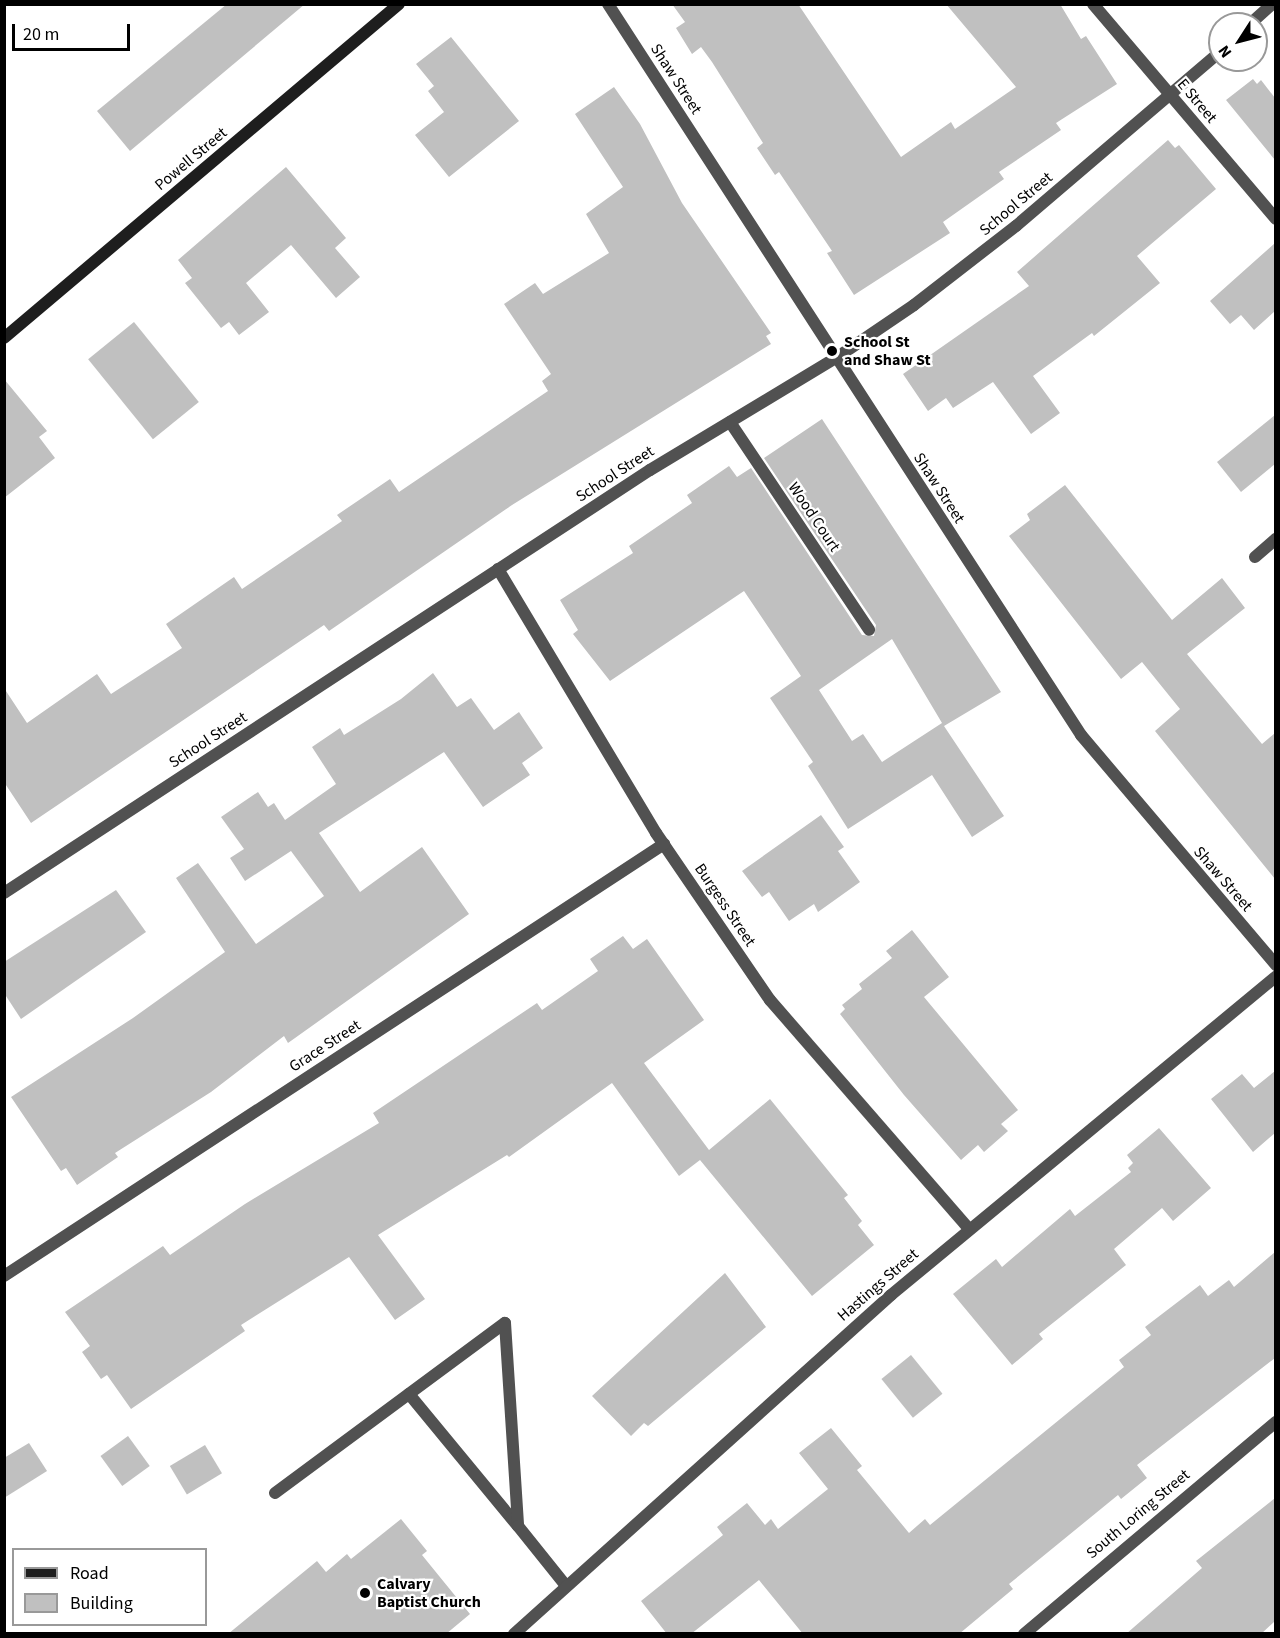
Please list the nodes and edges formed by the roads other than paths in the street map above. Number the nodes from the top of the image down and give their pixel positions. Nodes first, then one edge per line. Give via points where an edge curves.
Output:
1 (399, 4) edge
2 (608, 4) edge
3 (1093, 4) edge
4 (1208, 63) edge
5 (1172, 96) junction
6 (1275, 219) edge
7 (4, 338) edge
8 (836, 358) junction
9 (730, 422) junction
10 (1275, 539) edge
11 (1254, 557) dead end
12 (498, 570) junction
13 (869, 630) dead end
14 (664, 844) junction
15 (4, 893) edge
16 (1275, 965) edge
17 (1275, 976) edge
18 (968, 1228) junction
19 (4, 1276) edge
20 (409, 1394) junction
21 (1275, 1422) edge
22 (275, 1493) dead end
23 (518, 1526) junction
24 (566, 1586) junction
25 (514, 1634) edge
26 (1024, 1634) edge

1 - 7 street, Powell Street
2 - 8 street, Shaw Street
3 - 5 street, E Street
4 - 5 street, School Street
5 - 6 street, E Street
5 - 8 street, School Street via 966,267
8 - 9 street, School Street
8 - 16 street, Shaw Street via 1081,735
9 - 12 street, School Street
9 - 13 street, Wood Court
10 - 11 street
12 - 14 street, Burgess Street
12 - 15 street, School Street
14 - 18 street, Burgess Street via 770,1000
14 - 19 street, Grace Street
17 - 18 street, Hastings Street
18 - 24 street, Hastings Street
20 - 22 street
20 - 23 street
20 - 23 street via 505,1323
21 - 26 street, South Loring Street
23 - 24 street
24 - 25 street, Hastings Street

